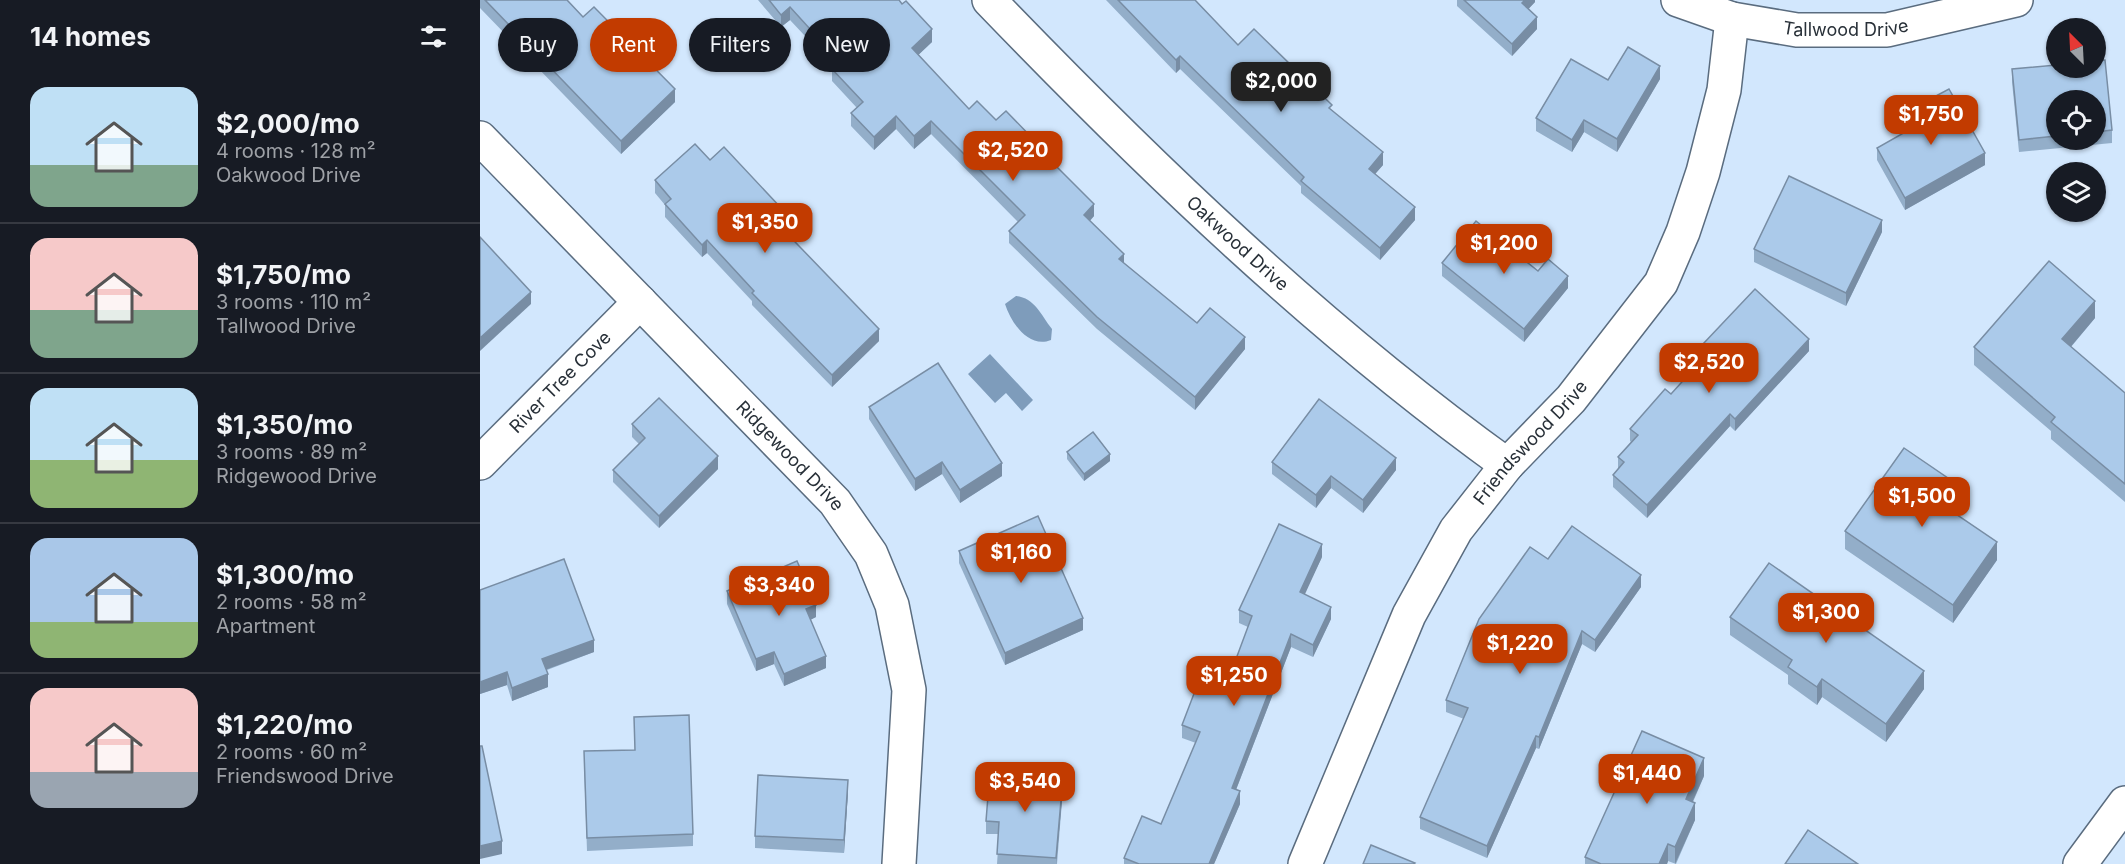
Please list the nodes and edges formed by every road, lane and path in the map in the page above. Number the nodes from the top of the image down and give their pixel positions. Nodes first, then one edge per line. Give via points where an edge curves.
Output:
1 (989, 0) edge
2 (1678, 0) edge
3 (2016, 0) edge
4 (1732, 19) junction
5 (480, 138) edge
6 (640, 302) junction
7 (480, 463) edge
8 (1507, 465) junction
9 (2125, 803) edge
10 (899, 864) edge
11 (1305, 864) edge
12 (2080, 864) edge

1 - 8 street, Oakwood Drive via 1232,242 1428,408
2 - 4 street, Tallwood Drive
3 - 4 street, Tallwood Drive via 1887,30 1797,30
4 - 8 street, Friendswood Drive via 1724,90 1703,172 1662,283 1571,399
5 - 6 street, Ridgewood Drive
6 - 7 street, River Tree Cove
6 - 10 street, Ridgewood Drive via 835,502 871,554 892,605 909,690
8 - 11 street, Friendswood Drive via 1456,530 1414,605
9 - 12 street

